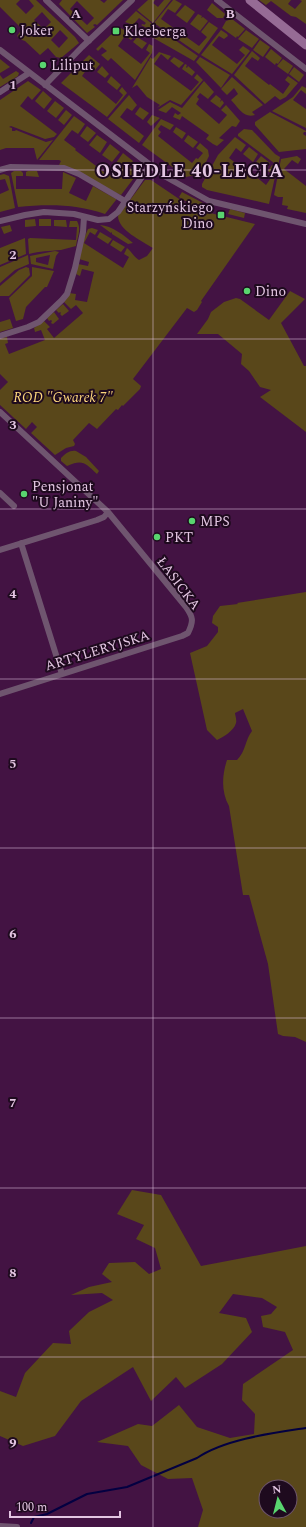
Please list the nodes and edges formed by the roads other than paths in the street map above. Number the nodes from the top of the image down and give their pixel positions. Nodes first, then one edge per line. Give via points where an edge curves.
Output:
1 (46, 0) edge
2 (132, 0) edge
3 (217, 0) edge
4 (250, 0) edge
5 (89, 41) junction
6 (306, 44) edge
7 (0, 50) edge
8 (306, 69) edge
9 (30, 73) junction
10 (45, 85) junction
11 (0, 92) edge
12 (150, 164) junction
13 (0, 170) edge
14 (125, 201) junction
15 (84, 216) junction
16 (0, 221) edge
17 (306, 224) edge
18 (0, 336) edge
19 (0, 412) edge
20 (0, 493) edge
21 (14, 506) dead end
22 (108, 512) junction
23 (21, 543) junction
24 (0, 550) edge
25 (192, 621) joint
26 (62, 674) junction
27 (0, 694) edge
28 (0, 1526) edge
29 (17, 1527) edge

1 - 5 street
2 - 5 street
3 - 8 street
4 - 6 street
5 - 10 street
7 - 9 street
9 - 10 street
9 - 11 street
10 - 12 street
12 - 14 street
12 - 17 street via 184,188 209,201
13 - 14 street via 10,167 64,168
14 - 15 street via 118,212 109,219 98,220
15 - 16 street via 44,212
15 - 18 street via 77,259 70,284 62,300 39,322
19 - 22 street, ŁASICKA
20 - 21 street
22 - 23 street via 97,520
22 - 25 street, ŁASICKA via 186,607 192,615
23 - 24 street
23 - 26 street
25 - 26 street, ARTYLERYJSKA via 188,633 182,636
26 - 27 street, ARTYLERYJSKA
28 - 29 street

